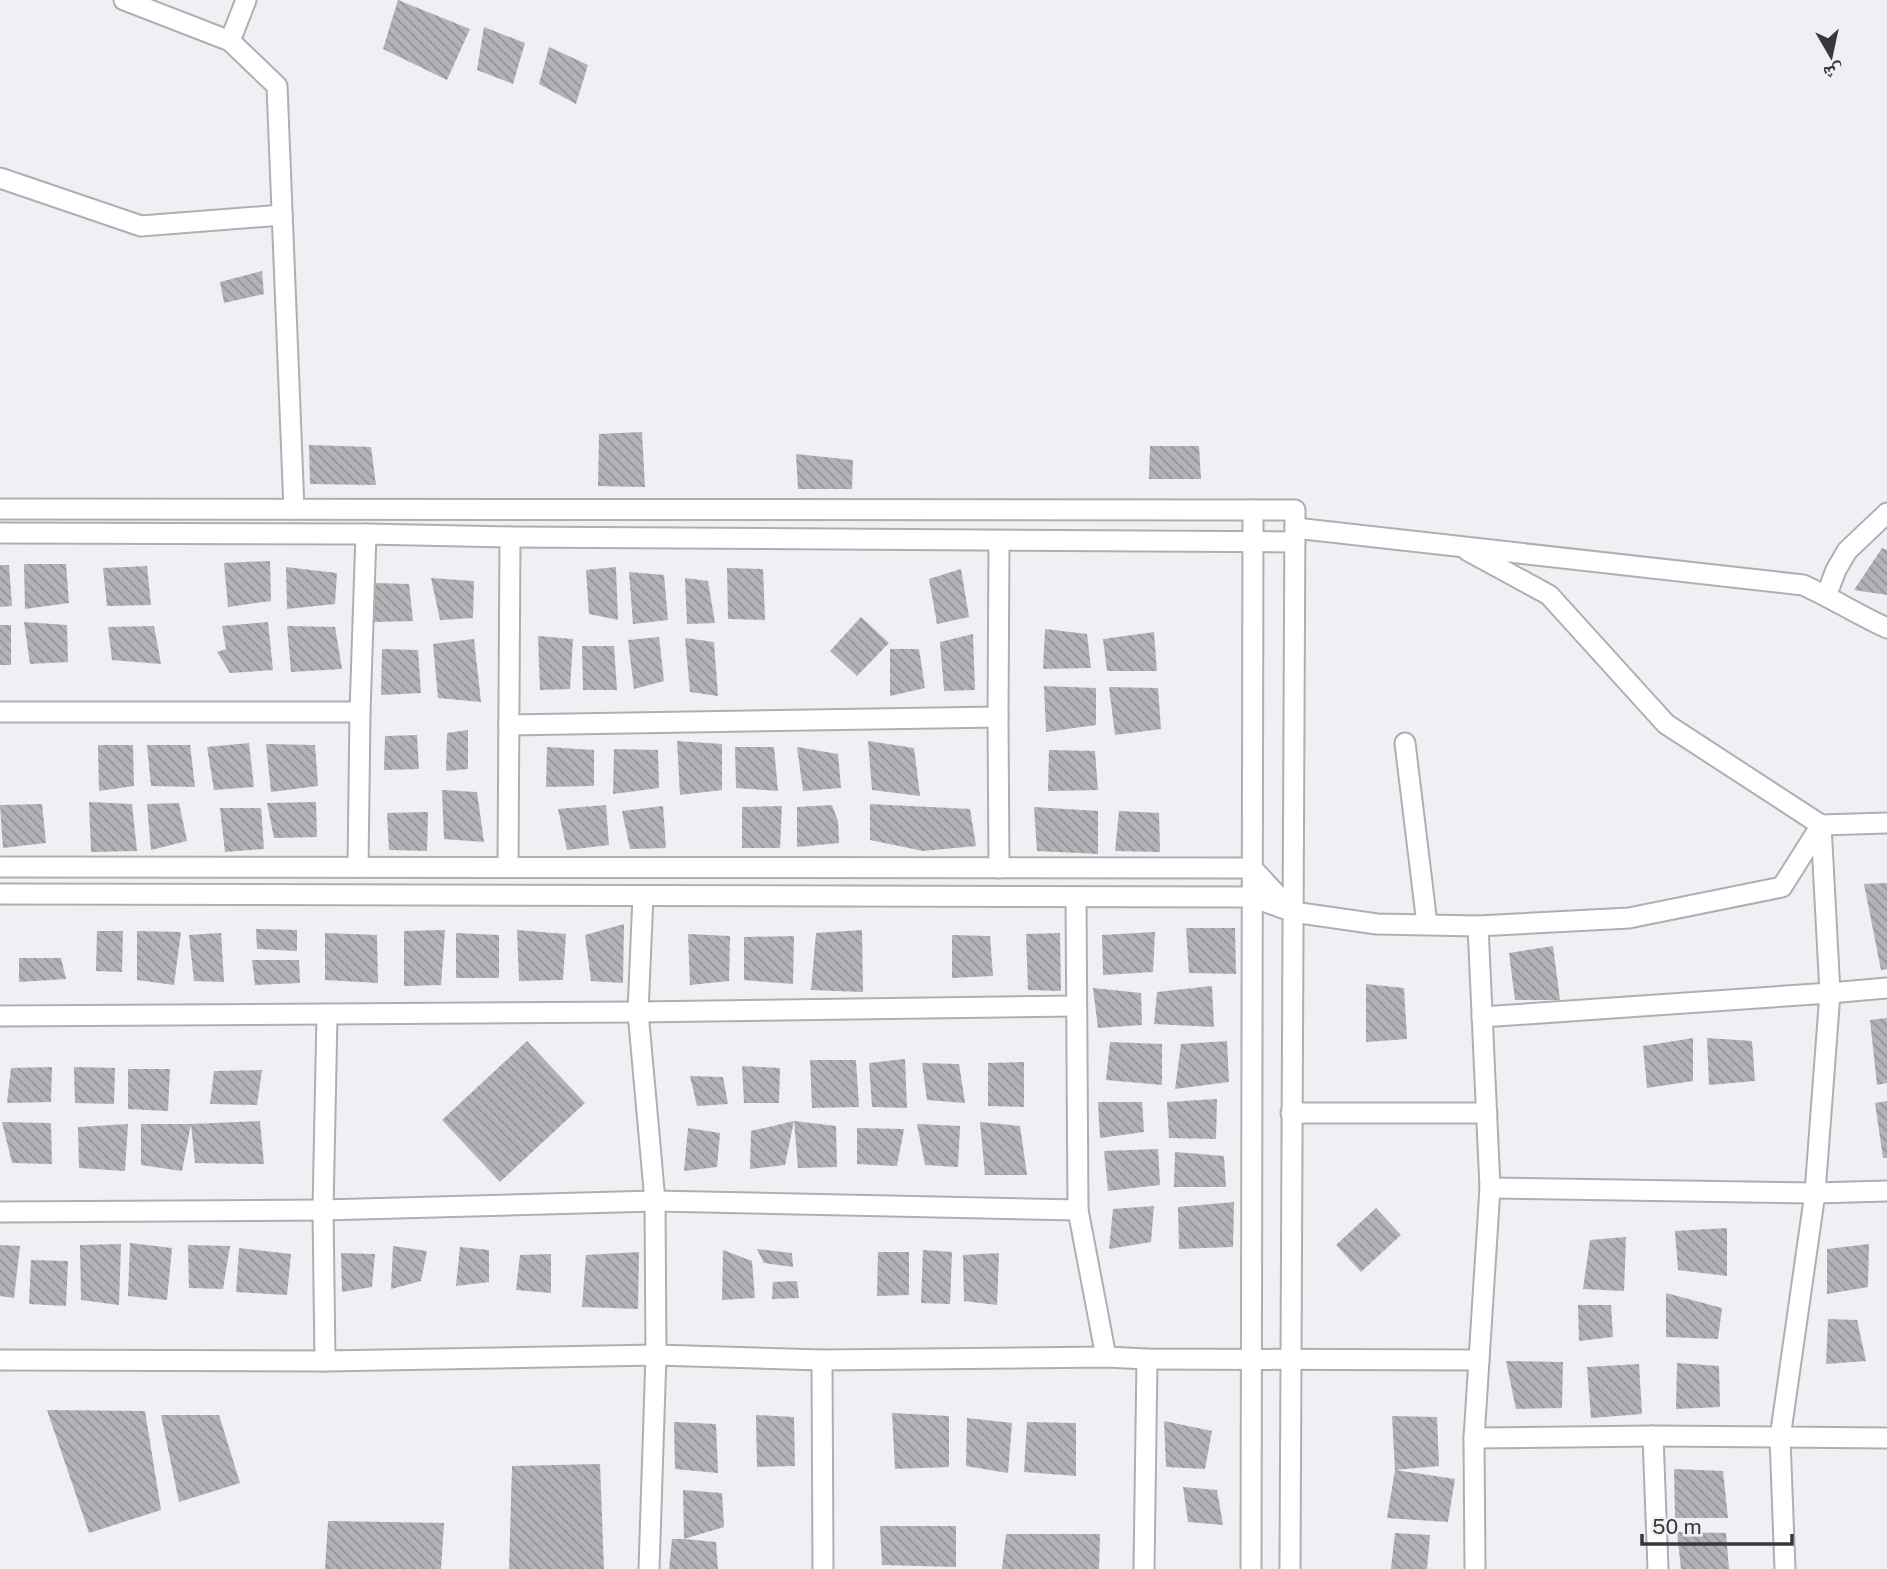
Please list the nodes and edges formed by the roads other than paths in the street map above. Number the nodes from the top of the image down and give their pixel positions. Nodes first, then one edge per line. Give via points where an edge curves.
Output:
1 (124, 0) edge
2 (246, 0) edge
3 (230, 41) junction
4 (0, 178) edge
5 (282, 215) junction
6 (0, 509) edge
7 (294, 509) junction
8 (1253, 510) junction
9 (1887, 513) edge
10 (0, 533) edge
11 (366, 534) junction
12 (1295, 535) junction
13 (510, 537) junction
14 (999, 541) junction
15 (1253, 542) junction
16 (1458, 546) junction
17 (1826, 596) junction
18 (1887, 628) edge
19 (0, 712) edge
20 (360, 712) junction
21 (998, 717) junction
22 (509, 725) junction
23 (1405, 743) dead end
24 (1887, 823) edge
25 (1821, 825) junction
26 (0, 867) edge
27 (358, 867) junction
28 (508, 867) junction
29 (999, 868) junction
30 (1252, 869) junction
31 (0, 894) edge
32 (643, 896) junction
33 (1076, 897) junction
34 (1252, 897) junction
35 (1293, 912) junction
36 (1427, 924) junction
37 (1478, 926) junction
38 (1887, 988) edge
39 (1830, 993) junction
40 (1076, 1006) junction
41 (638, 1013) junction
42 (327, 1015) junction
43 (0, 1016) edge
44 (1482, 1017) junction
45 (1487, 1113) junction
46 (1291, 1114) junction
47 (1490, 1188) junction
48 (1887, 1191) edge
49 (1815, 1193) junction
50 (655, 1202) junction
51 (323, 1210) junction
52 (1078, 1210) junction
53 (0, 1212) edge
54 (656, 1355) junction
55 (1106, 1357) junction
56 (1147, 1359) junction
57 (1252, 1359) junction
58 (1290, 1359) junction
59 (0, 1360) edge
60 (822, 1360) junction
61 (1479, 1360) junction
62 (325, 1361) junction
63 (1653, 1436) junction
64 (1474, 1438) junction
65 (1780, 1438) junction
66 (1887, 1438) edge
67 (649, 1569) edge
68 (824, 1569) edge
69 (1144, 1569) edge
70 (1251, 1569) edge
71 (1290, 1569) edge
72 (1475, 1569) edge
73 (1658, 1569) edge
74 (1785, 1569) edge

1 - 3 street
2 - 3 street
3 - 5 street via 276,86
4 - 5 street via 141,226
5 - 7 street
6 - 7 street
7 - 8 street
8 - 12 street via 1295,510
8 - 15 street
9 - 17 street via 1847,551
10 - 11 street
11 - 13 street
11 - 20 street
12 - 15 street
12 - 16 street
12 - 35 street
13 - 14 street
13 - 22 street
14 - 15 street
14 - 21 street
15 - 30 street
16 - 17 street via 1770,580 1803,585
16 - 25 street via 1549,595 1665,724
17 - 18 street
19 - 20 street
20 - 27 street
21 - 22 street
21 - 29 street
22 - 28 street
23 - 36 street
24 - 25 street
25 - 37 street via 1782,887 1629,918
25 - 39 street
26 - 27 street
27 - 28 street
28 - 29 street
29 - 30 street
30 - 34 street
30 - 35 street
31 - 32 street
32 - 33 street
32 - 41 street
33 - 34 street
33 - 40 street
34 - 35 street
34 - 57 street
35 - 36 street via 1377,924
35 - 46 street
36 - 37 street
37 - 44 street
38 - 39 street
39 - 44 street
39 - 49 street
40 - 41 street
40 - 52 street
41 - 42 street
41 - 50 street
42 - 43 street
42 - 51 street
44 - 45 street
45 - 46 street
45 - 47 street
46 - 58 street
47 - 49 street
47 - 61 street
48 - 49 street
49 - 65 street
50 - 51 street
50 - 52 street
50 - 54 street
51 - 53 street
51 - 62 street
52 - 55 street
54 - 60 street
54 - 62 street
54 - 67 street
55 - 56 street
55 - 60 street
56 - 57 street
56 - 69 street
57 - 58 street
57 - 70 street
58 - 61 street
58 - 71 street
59 - 62 street
60 - 68 street
61 - 64 street
63 - 64 street
63 - 65 street
63 - 73 street
64 - 72 street
65 - 66 street
65 - 74 street

